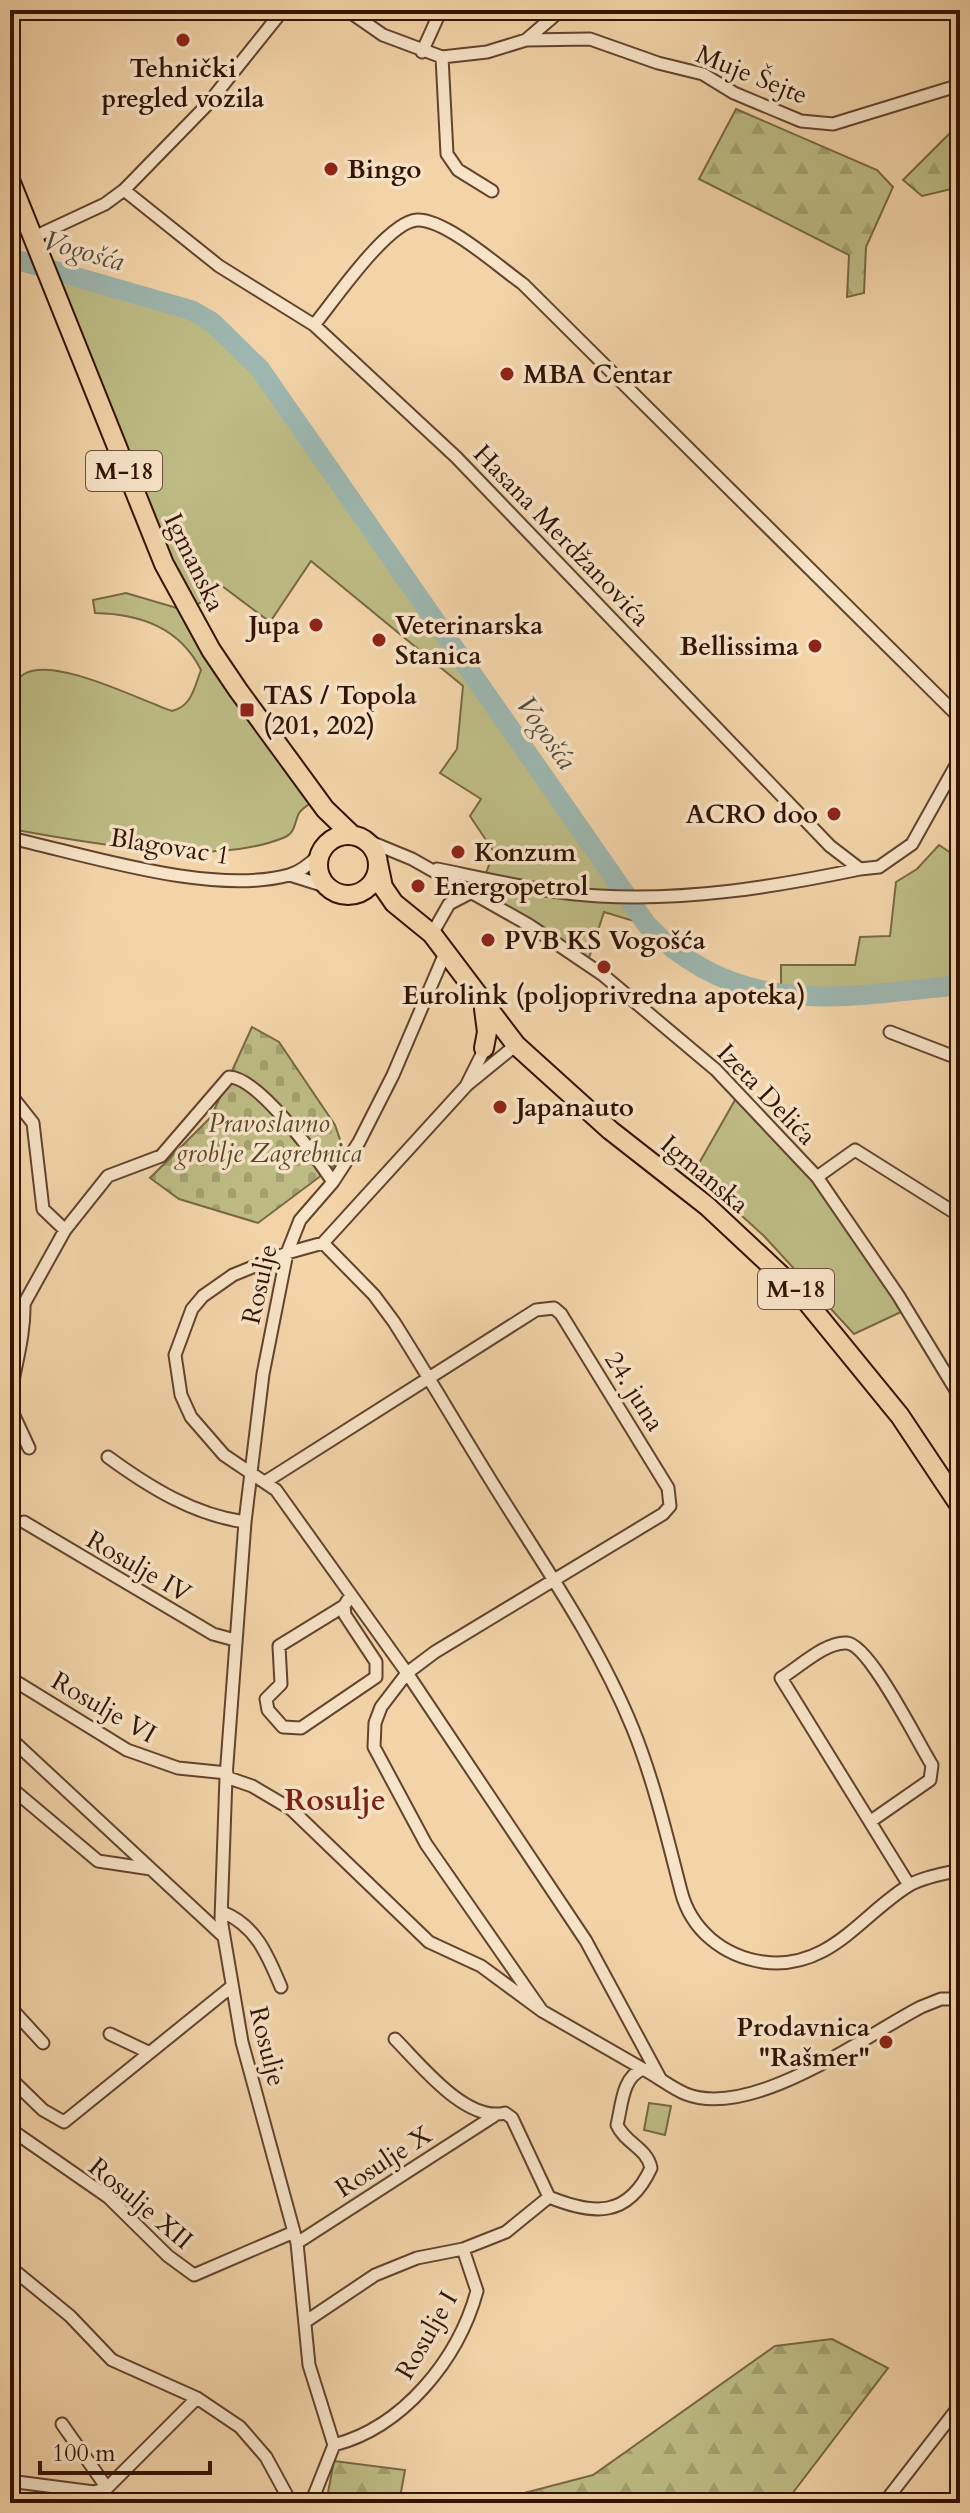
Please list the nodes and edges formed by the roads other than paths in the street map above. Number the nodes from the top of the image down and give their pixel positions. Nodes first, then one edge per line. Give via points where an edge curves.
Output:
1 (283, 10) edge
2 (347, 10) edge
3 (441, 10) edge
4 (561, 10) edge
5 (526, 40) junction
6 (422, 52) junction
7 (442, 57) junction
8 (960, 85) edge
9 (10, 180) edge
10 (124, 190) junction
11 (492, 191) dead end
12 (32, 238) junction
13 (314, 325) junction
14 (960, 718) edge
15 (960, 758) edge
16 (325, 809) junction
17 (356, 837) junction
18 (10, 838) edge
19 (323, 849) junction
20 (396, 853) junction
21 (377, 862) junction
22 (427, 867) junction
23 (860, 869) junction
24 (290, 875) junction
25 (328, 887) junction
26 (470, 893) junction
27 (353, 894) junction
28 (394, 903) junction
29 (432, 934) junction
30 (446, 951) junction
31 (484, 1006) junction
32 (502, 1030) junction
33 (890, 1032) dead end
34 (516, 1045) junction
35 (484, 1048) junction
36 (960, 1059) edge
37 (467, 1085) junction
38 (11, 1098) edge
39 (817, 1177) junction
40 (333, 1182) junction
41 (960, 1216) edge
42 (65, 1230) junction
43 (323, 1243) junction
44 (287, 1253) junction
45 (24, 1298) junction
46 (10, 1329) edge
47 (429, 1377) junction
48 (10, 1397) edge
49 (960, 1397) edge
50 (10, 1407) edge
51 (29, 1448) dead end
52 (108, 1457) dead end
53 (250, 1474) junction
54 (265, 1482) junction
55 (960, 1506) edge
56 (24, 1522) dead end
57 (245, 1522) junction
58 (553, 1580) junction
59 (351, 1595) junction
60 (344, 1606) junction
61 (235, 1640) junction
62 (407, 1673) junction
63 (10, 1678) edge
64 (10, 1738) edge
65 (226, 1775) junction
66 (10, 1787) edge
67 (871, 1821) junction
68 (151, 1869) junction
69 (960, 1870) edge
70 (909, 1885) junction
71 (222, 1912) junction
72 (222, 1935) junction
73 (231, 1987) junction
74 (281, 1987) dead end
75 (960, 1999) edge
76 (10, 2007) edge
77 (542, 2011) junction
78 (110, 2034) dead end
79 (395, 2039) dead end
80 (43, 2043) dead end
81 (148, 2052) junction
82 (643, 2069) junction
83 (10, 2078) edge
84 (660, 2078) junction
85 (494, 2116) junction
86 (10, 2129) edge
87 (549, 2197) junction
88 (296, 2238) junction
89 (463, 2249) junction
90 (10, 2267) edge
91 (305, 2322) junction
92 (197, 2398) junction
93 (960, 2405) edge
94 (62, 2424) dead end
95 (334, 2445) junction
96 (17, 2482) dead end
97 (107, 2488) junction
98 (291, 2503) edge
99 (311, 2503) edge
100 (884, 2503) edge

1 - 10 street via 207,105
2 - 6 street, Muje Šejte via 383,35
3 - 6 street
4 - 5 street, Muje Šejte
5 - 7 street, Muje Šejte via 487,52
5 - 8 street, Muje Šejte via 590,39 703,74 801,121 833,124
6 - 7 street, Muje Šejte
7 - 11 street via 447,154 458,170
9 - 12 main road, Igmanska / M-18
10 - 12 street
10 - 13 street, Hasana Merdžanovića via 219,266
12 - 16 main road, Igmanska / M-18 via 128,481 188,611
13 - 14 street via 395,229 417,220 452,234 523,284
13 - 23 street, Hasana Merdžanovića via 456,457 830,846
15 - 23 street via 912,844 879,867
16 - 17 main road, Igmanska / M-18
16 - 19 main road
17 - 19 main road
17 - 20 street, Izeta Delića
17 - 21 main road, M-18 via 374,851
18 - 24 street, Blagovac 1 via 177,875
19 - 24 street
19 - 25 main road via 319,872
20 - 21 street
20 - 22 street, Izeta Delića
21 - 27 main road via 371,883
21 - 28 main road, Igmanska / M-18 via 383,887
22 - 23 street via 601,896 765,889
22 - 26 street, Izeta Delića
24 - 25 street
25 - 27 main road, M-18
26 - 29 street via 449,904
26 - 39 street, Izeta Delića via 603,975 716,1070
27 - 28 main road, Igmanska / M-18
28 - 29 main road, Igmanska / M-18
29 - 30 main road, Igmanska / M-18
30 - 31 main road, Igmanska / M-18
30 - 40 street, Rosulje via 393,1075
31 - 32 main road, Igmanska / M-18
31 - 35 main road
32 - 34 main road, Igmanska / M-18
32 - 35 street
33 - 36 street
34 - 37 street
34 - 55 main road, Igmanska / M-18 via 610,1130 707,1206 798,1291 900,1416
35 - 37 street
37 - 43 street
38 - 42 street via 33,1123 43,1209
39 - 41 street via 855,1150
39 - 49 street, Izeta Delića
40 - 42 street via 278,1114 244,1082 229,1077 169,1148 151,1161 108,1176
40 - 44 street, Rosulje via 300,1220
42 - 45 street
43 - 44 street
43 - 47 street via 374,1295
44 - 53 street, Rosulje
44 - 53 street via 233,1275 203,1296 192,1309 175,1355 181,1395 191,1417 224,1455
45 - 46 street
45 - 48 street via 24,1329
47 - 54 street
47 - 58 street
47 - 58 street, 24. juna via 536,1310 554,1308 652,1461 671,1497 663,1514
50 - 51 street
52 - 57 street via 172,1498
53 - 54 street
53 - 57 street, Rosulje
54 - 59 street
56 - 61 street, Rosulje IV via 213,1634
57 - 61 street, Rosulje
58 - 62 street, 24. juna
58 - 70 street via 589,1637 633,1728 684,1904 695,1923 725,1949 765,1962 823,1952
59 - 60 street
59 - 62 street
60 - 60 street via 376,1662 376,1677 301,1728 283,1727 266,1699 281,1684 279,1646
61 - 65 street, Rosulje
62 - 77 street, 24. juna via 389,1693 375,1723 374,1747 426,1844
62 - 84 street via 586,1941
63 - 65 street, Rosulje VI via 137,1755
64 - 68 street
65 - 71 street, Rosulje
65 - 77 street via 291,1809 429,1942 481,1966
66 - 68 street via 98,1861
67 - 67 street via 921,1789 930,1780 932,1765 870,1661 853,1645 841,1643 781,1678
67 - 70 street
68 - 72 street
69 - 70 street
71 - 72 street, Rosulje
71 - 74 street via 251,1930
72 - 73 street, Rosulje
73 - 81 street
73 - 88 street, Rosulje
75 - 84 street via 921,2007 804,2075 730,2097 686,2094
76 - 80 street
77 - 82 street
78 - 81 street
79 - 85 street via 459,2102
81 - 83 street via 64,2122
82 - 84 street
82 - 87 street via 626,2085 617,2125 650,2162 643,2185 622,2203 596,2211
85 - 87 street via 505,2113 512,2118
85 - 88 street, Rosulje X
86 - 88 street, Rosulje XII via 108,2197 194,2275
87 - 89 street, Rosulje I via 506,2232
88 - 91 street, Rosulje
89 - 91 street, Rosulje I via 417,2258 375,2275
89 - 95 street, Rosulje I via 477,2291 446,2356 407,2407 362,2438
90 - 92 street via 70,2316 112,2360
91 - 95 street, Rosulje via 309,2365
92 - 97 street
92 - 98 street via 240,2427 266,2457
93 - 100 street
94 - 97 street
95 - 99 street
96 - 97 street via 94,2492

